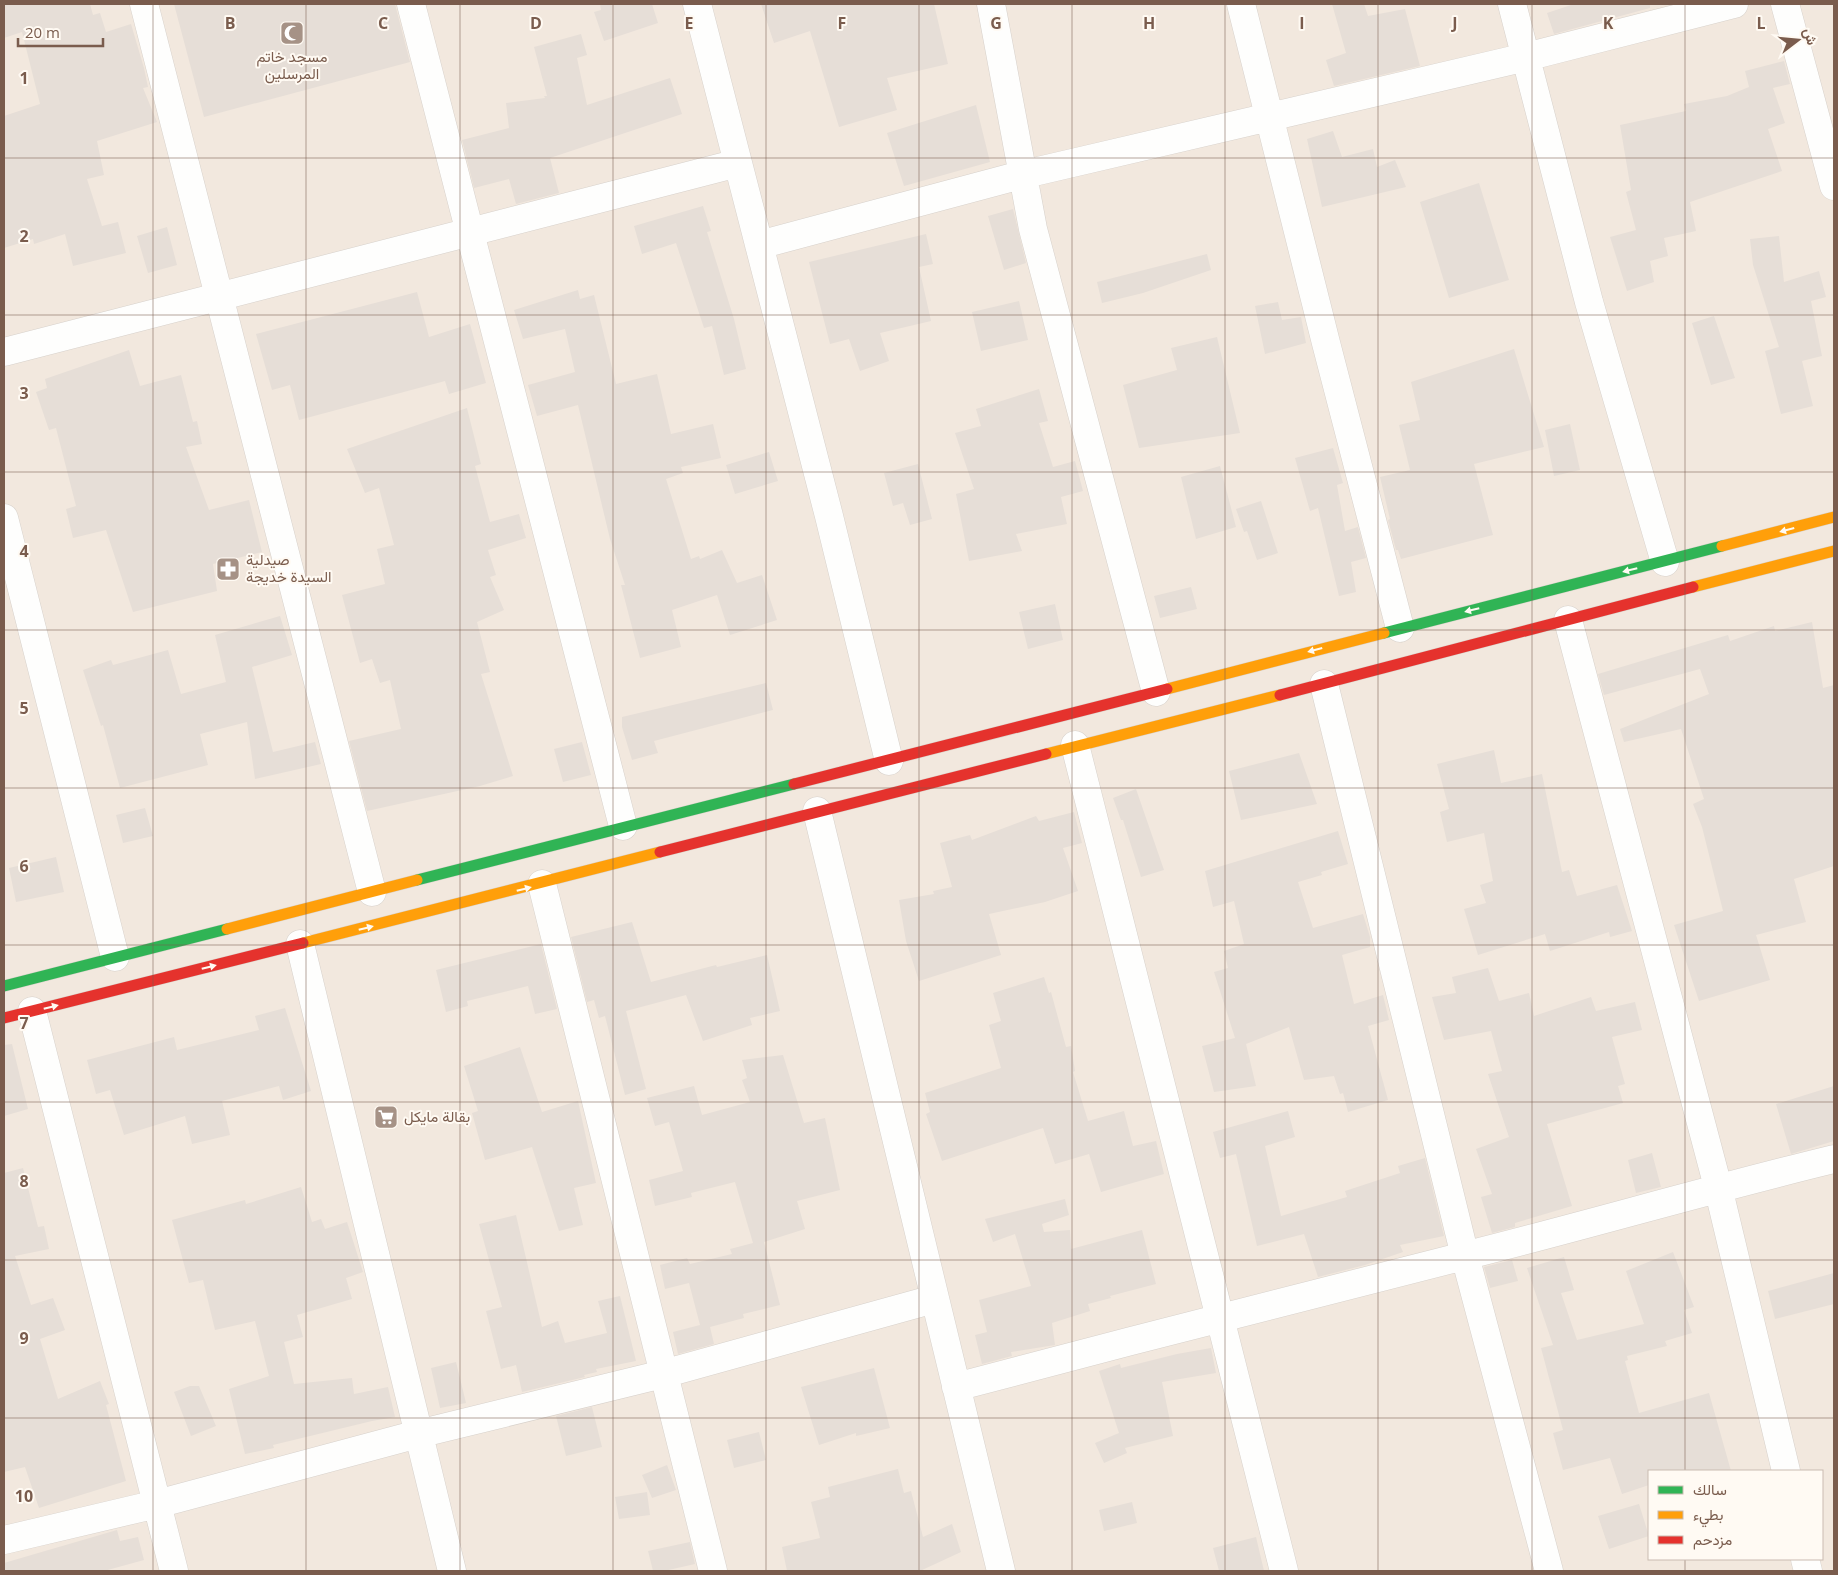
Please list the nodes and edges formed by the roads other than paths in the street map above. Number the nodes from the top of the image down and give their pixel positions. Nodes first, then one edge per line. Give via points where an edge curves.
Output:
1 (144, 4) edge
2 (411, 4) edge
3 (697, 4) edge
4 (992, 4) edge
5 (1241, 4) edge
6 (1512, 4) edge
7 (1734, 4) edge
8 (1785, 4) edge
9 (1526, 57) junction
10 (1270, 116) junction
11 (738, 163) junction
12 (1021, 176) junction
13 (1834, 186) edge
14 (469, 232) junction
15 (760, 245) junction
16 (218, 295) junction
17 (4, 352) edge
18 (1834, 517) edge
19 (4, 518) edge
20 (1834, 553) edge
21 (1665, 562) junction
22 (1568, 620) junction
23 (1400, 628) junction
24 (1324, 684) junction
25 (1156, 692) junction
26 (1076, 745) junction
27 (889, 761) junction
28 (817, 811) junction
29 (623, 826) junction
30 (542, 884) junction
31 (372, 892) junction
32 (300, 944) junction
33 (115, 957) junction
34 (4, 986) edge
35 (32, 1011) junction
36 (4, 1018) edge
37 (1834, 1159) edge
38 (1718, 1187) junction
39 (1466, 1256) junction
40 (934, 1299) junction
41 (1220, 1317) junction
42 (663, 1374) junction
43 (956, 1387) junction
44 (418, 1434) junction
45 (1786, 1470) edge
46 (157, 1504) junction
47 (4, 1540) edge
48 (174, 1571) edge
49 (452, 1571) edge
50 (713, 1571) edge
51 (1001, 1571) edge
52 (1284, 1571) edge
53 (1549, 1571) edge

1 - 16 street
2 - 14 street
3 - 11 street
4 - 12 street
5 - 10 street
6 - 9 street
7 - 9 street
8 - 13 street
9 - 10 street
9 - 21 street via 1589,302
10 - 12 street
10 - 23 street
11 - 14 street
11 - 15 street
12 - 15 street
12 - 25 street
14 - 16 street
14 - 29 street
15 - 27 street
16 - 17 street
16 - 31 street
18 -> 21 main road
19 - 33 street
20 - 22 main road
21 -> 23 main road
22 - 24 main road
22 - 38 street
23 -> 25 main road
24 - 26 main road
24 - 39 street
25 - 27 main road
26 - 28 main road via 899,793
26 - 41 street
27 - 29 main road
28 - 30 main road
28 - 40 street
29 - 31 main road
32 -> 30 main road
30 - 42 street
31 - 33 main road
35 -> 32 main road
32 - 44 street
33 - 34 main road
35 - 36 main road
35 - 46 street
37 - 38 street
38 - 39 street
38 - 45 street
39 - 41 street
39 - 53 street
40 - 42 street
40 - 43 street
41 - 43 street
41 - 52 street
42 - 44 street
42 - 50 street
43 - 51 street
44 - 46 street
44 - 49 street
46 - 47 street
46 - 48 street

